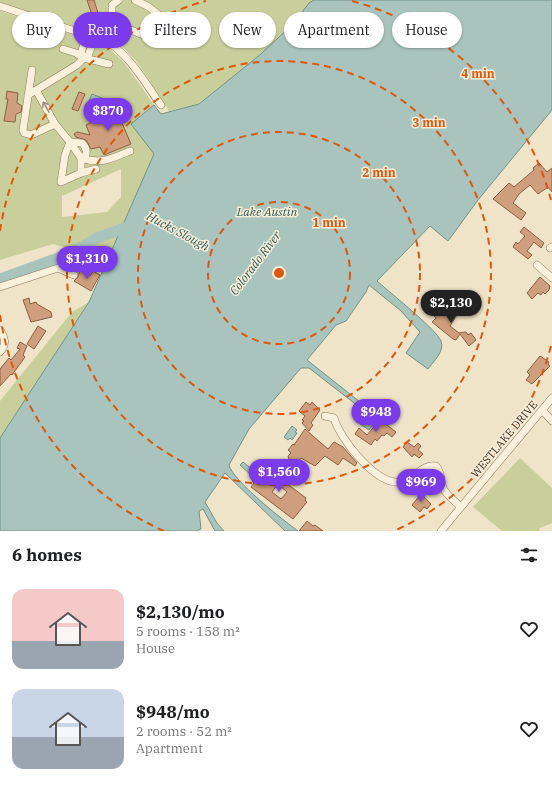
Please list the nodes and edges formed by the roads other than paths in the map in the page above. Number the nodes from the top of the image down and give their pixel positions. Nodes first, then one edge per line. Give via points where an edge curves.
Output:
1 (136, 0) edge
2 (115, 1) edge
3 (0, 6) edge
4 (112, 12) edge
5 (73, 30) edge
6 (132, 30) edge
7 (83, 48) edge
8 (117, 48) edge
9 (63, 49) dead end
10 (84, 58) junction
11 (109, 64) dead end
12 (32, 70) dead end
13 (36, 90) junction
14 (28, 94) junction
15 (161, 105) dead end
16 (55, 124) junction
17 (70, 142) junction
18 (130, 151) dead end
19 (83, 159) junction
20 (96, 169) dead end
21 (81, 173) junction
22 (536, 264) dead end
23 (74, 275) dead end
24 (552, 278) edge
25 (0, 287) edge
26 (0, 330) edge
27 (0, 352) edge
28 (552, 398) edge
29 (542, 410) junction
30 (325, 416) dead end
31 (552, 421) edge
32 (461, 507) junction
33 (442, 531) edge

1 - 6 street via 159,15 161,22 153,35 146,36
2 - 4 street
3 - 5 street
7 - 10 street via 81,53
8 - 15 street via 132,64
9 - 10 street
10 - 11 street
10 - 13 street
12 - 14 street
13 - 14 street
16 -> 13 street
14 - 16 street via 24,133 31,135
16 - 17 street
17 - 19 street via 82,143 86,147 87,152
17 - 21 street via 65,155 61,182
18 - 19 street via 106,161
19 - 21 street
20 - 21 street
22 - 24 street
23 - 25 street via 58,268
26 - 27 street via 5,341
28 - 29 street, WESTLAKE DRIVE
29 - 31 street
29 - 32 street, WESTLAKE DRIVE
30 - 32 street via 334,418 342,438 354,452 388,480 400,482 436,466 447,494
32 - 33 street, WESTLAKE DRIVE

